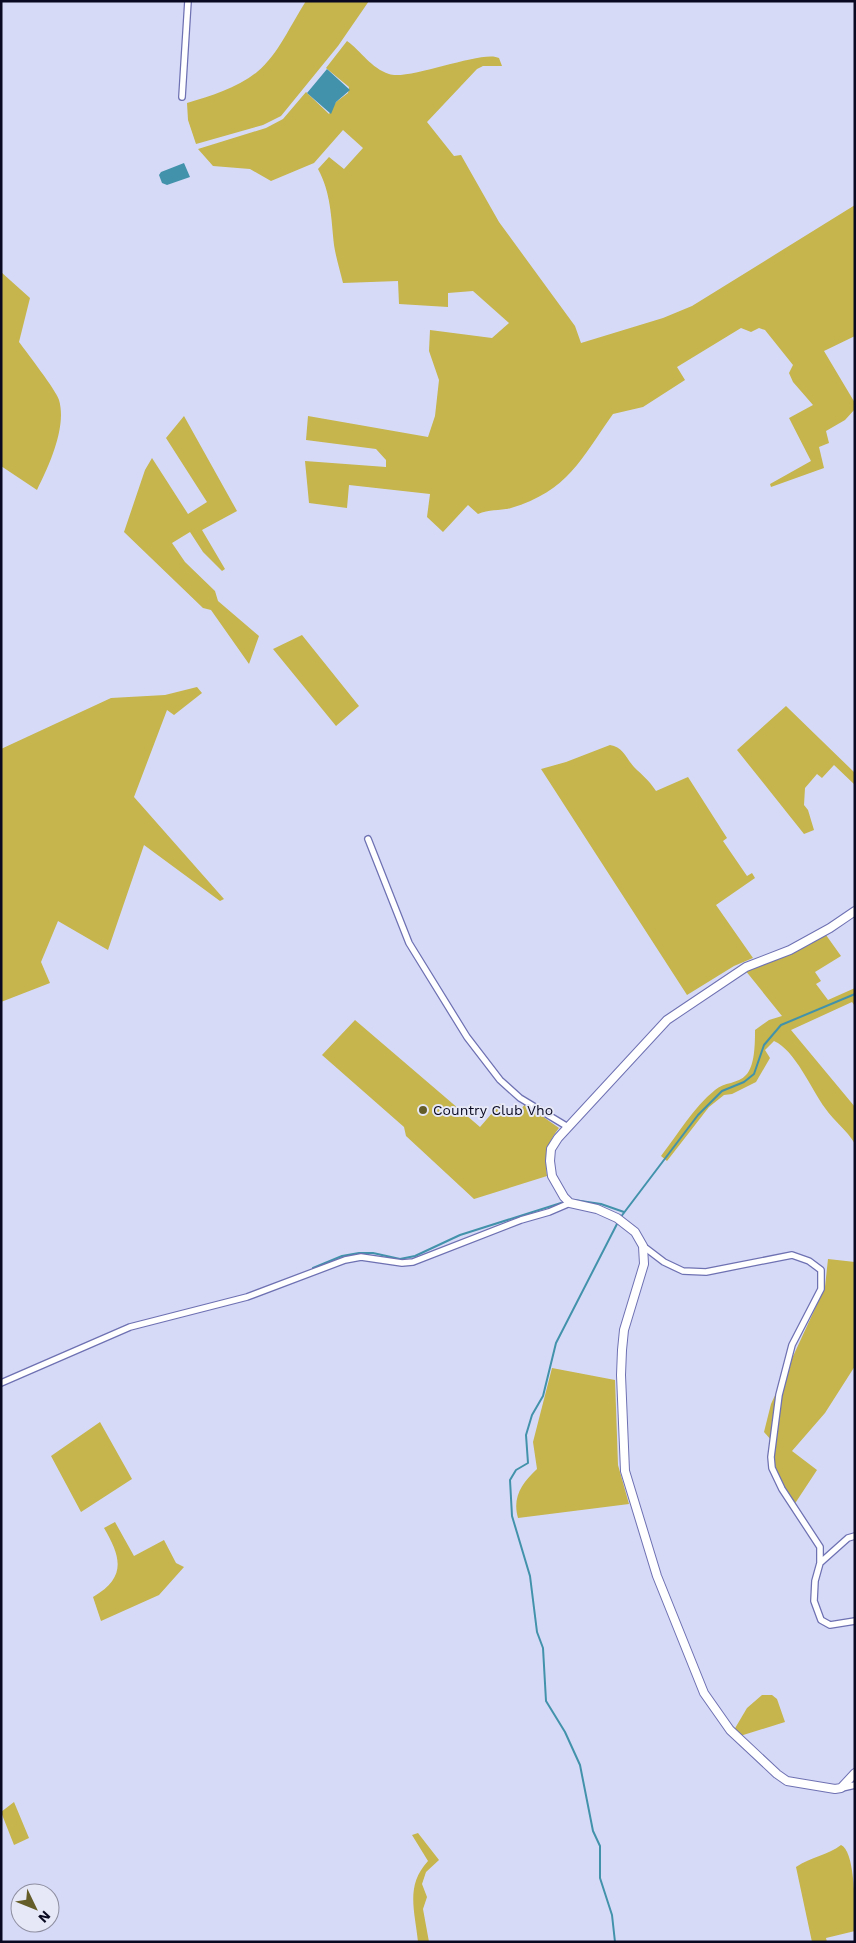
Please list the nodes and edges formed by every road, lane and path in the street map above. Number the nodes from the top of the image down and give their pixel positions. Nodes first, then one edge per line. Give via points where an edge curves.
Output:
1 (188, 1) edge
2 (182, 97) dead end
3 (368, 839) dead end
4 (855, 911) edge
5 (568, 1127) junction
6 (570, 1203) junction
7 (643, 1246) junction
8 (1, 1383) edge
9 (855, 1536) edge
10 (820, 1563) junction
11 (855, 1621) edge
12 (855, 1773) edge
13 (855, 1785) edge
14 (841, 1788) junction

1 - 2 street
3 - 5 street via 409,943 467,1036 500,1080 520,1098
4 - 5 street via 790,950 746,967 667,1020
5 - 6 street via 551,1149 550,1161 558,1189
6 - 7 street via 620,1220 635,1232
6 - 8 street via 413,1262 361,1257 345,1260 247,1297 130,1327
7 - 10 street via 683,1271 706,1272 792,1255 821,1270 821,1289 792,1345 780,1395 771,1457 772,1468 782,1489 820,1547
7 - 14 street via 644,1264 624,1330 622,1438 625,1471 657,1576 704,1693 730,1730 787,1781
9 - 10 street via 848,1538
10 - 11 street via 814,1602 821,1620 830,1625
12 - 14 street
13 - 14 street

